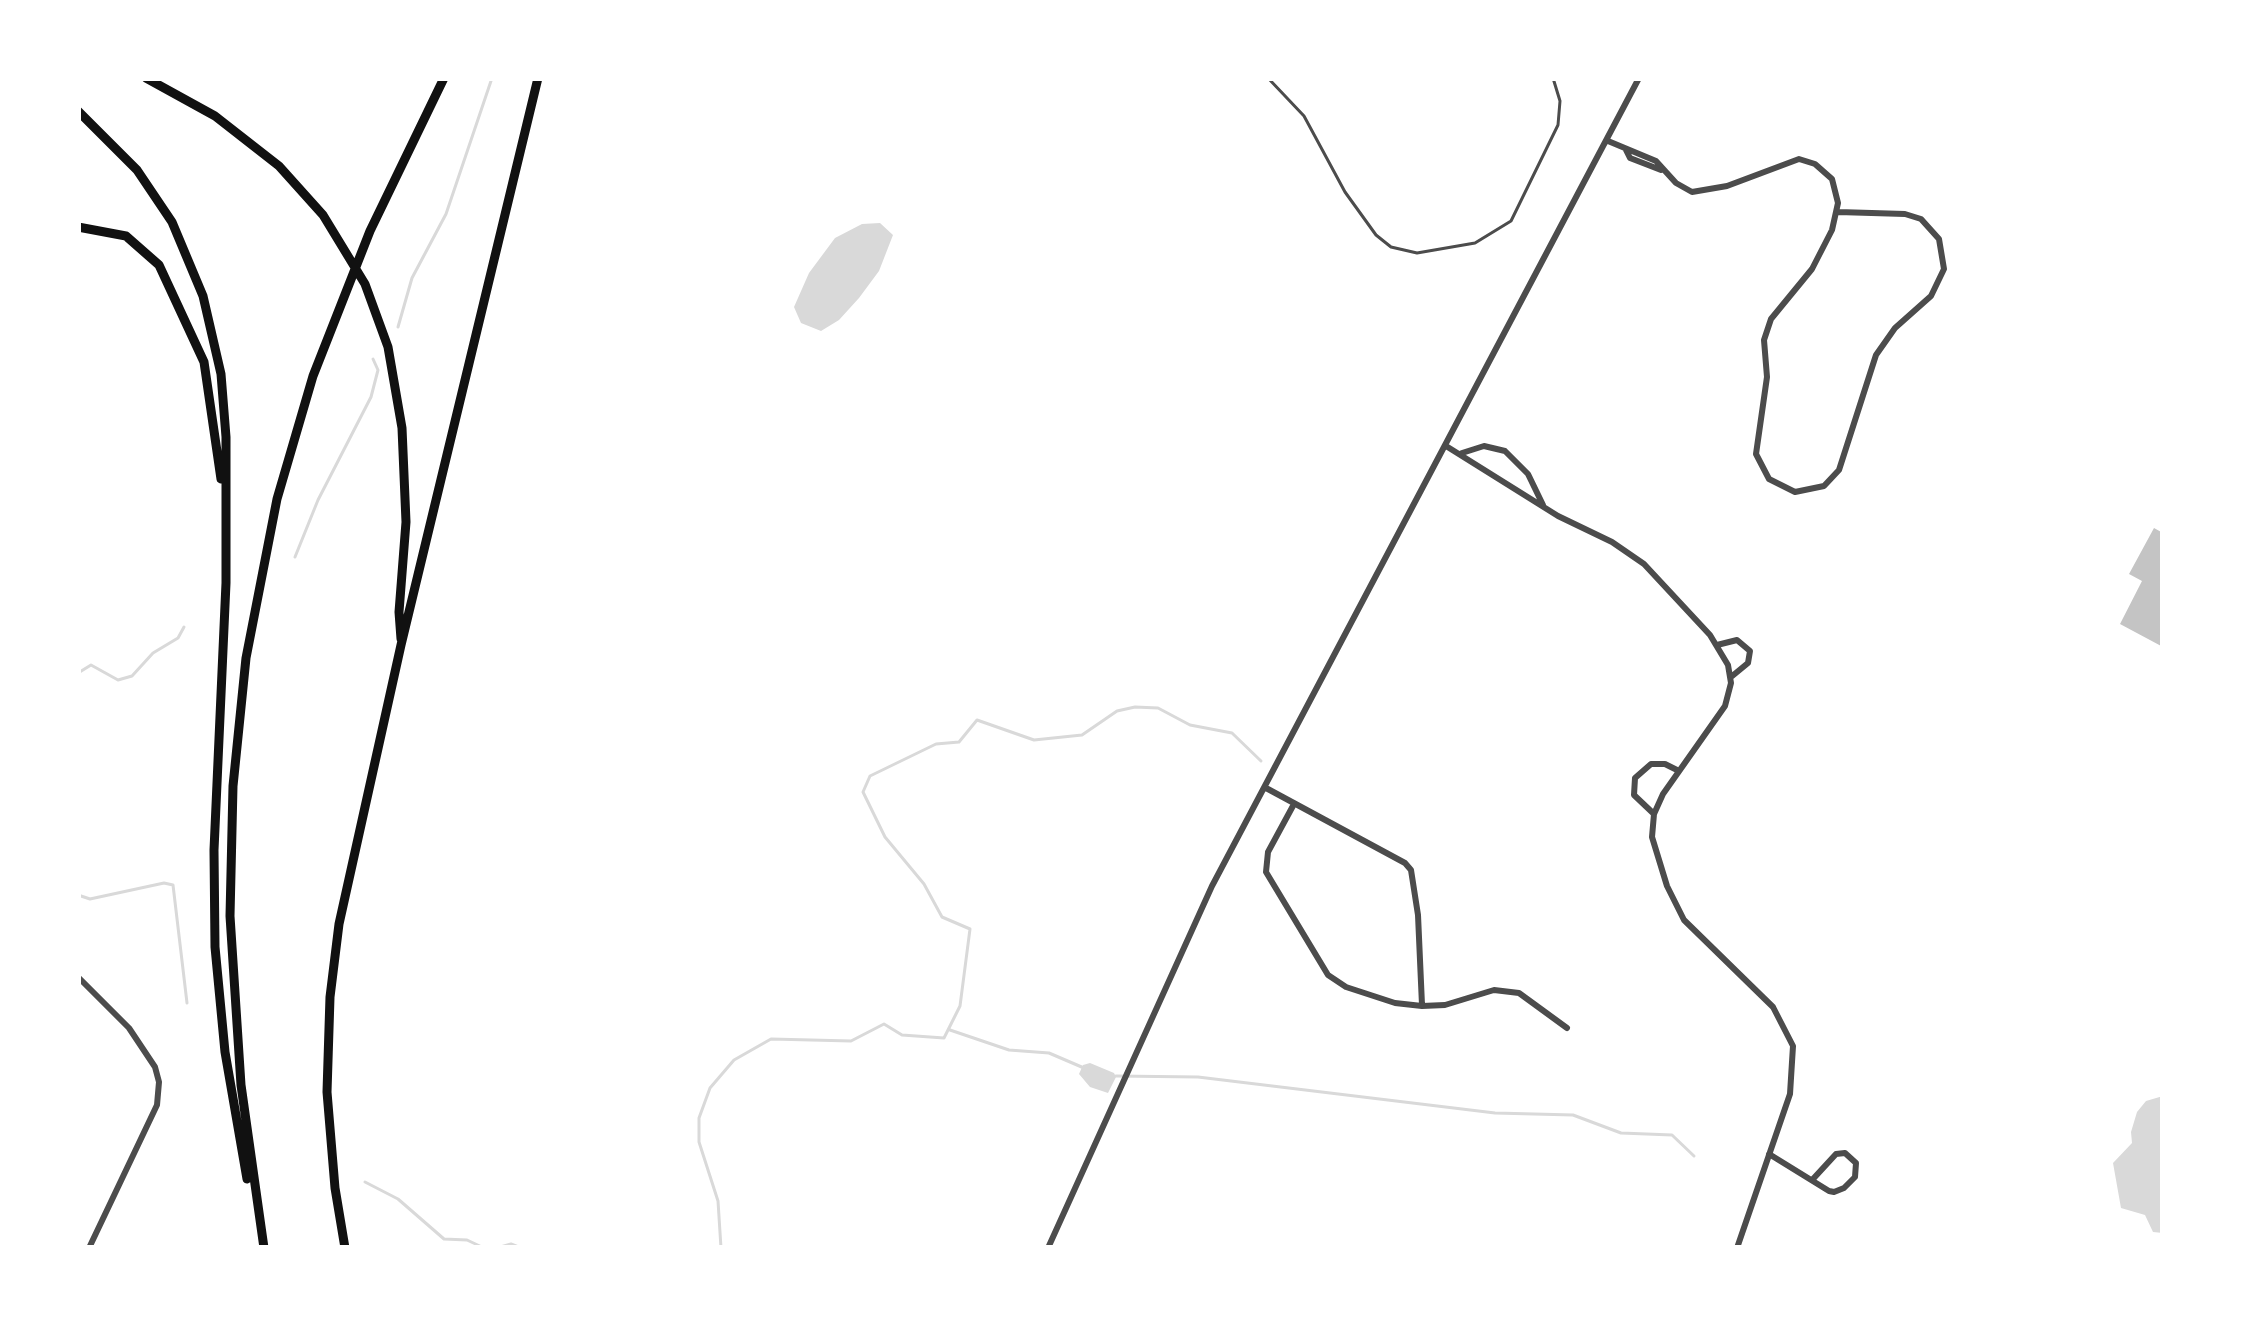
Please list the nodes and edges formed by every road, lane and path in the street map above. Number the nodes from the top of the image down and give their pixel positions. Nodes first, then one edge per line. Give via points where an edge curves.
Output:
1 (146, 78) edge
2 (444, 78) edge
3 (538, 78) edge
4 (1268, 78) edge
5 (1552, 78) edge
6 (1640, 78) edge
7 (78, 111) edge
8 (1608, 140) junction
9 (1838, 212) junction
10 (78, 227) edge
11 (1446, 446) junction
12 (1462, 454) junction
13 (1545, 508) junction
14 (225, 538) junction
15 (401, 645) junction
16 (1717, 645) junction
17 (1731, 677) junction
18 (1679, 771) junction
19 (1266, 788) junction
20 (1294, 804) junction
21 (1654, 814) junction
22 (78, 977) edge
23 (1422, 1006) junction
24 (1567, 1028) dead end
25 (1769, 1154) junction
26 (1813, 1180) junction
27 (89, 1248) edge
28 (264, 1248) edge
29 (345, 1248) edge
30 (1048, 1248) edge
31 (1737, 1248) edge

1 - 15 highway via 215,116 292,178 342,241 372,299 392,363 403,445
2 - 28 highway via 370,231 313,376 251,626 235,754 232,988
3 - 15 highway
4 - 5 lane via 1304,116 1376,236 1417,253 1475,243 1511,221 1558,125
6 - 8 street
7 - 14 highway via 156,196 203,296 225,405
8 - 9 street via 1697,193 1810,161 1832,178
8 - 11 street
9 - 9 street via 1818,259 1764,340 1756,454 1769,479 1795,491 1824,486 1839,470 1872,362 1931,296 1944,269 1940,238 1921,219
10 - 14 highway via 143,248 178,299 208,377
11 - 12 street
11 - 19 street
12 - 13 street
12 - 13 street via 1484,446 1505,451
13 - 16 street via 1644,564
14 - 28 highway via 215,947 234,1118
15 - 29 highway via 330,997 328,1124
16 - 17 street
16 - 17 street via 1734,639 1750,651
17 - 18 street via 1722,711
18 - 21 street
18 - 21 street via 1658,763 1635,778 1634,795
19 - 20 street
19 - 30 street
20 - 23 street via 1411,871
20 - 23 street via 1268,853 1267,872 1299,932 1346,987
21 - 25 street via 1654,850 1678,910 1764,996 1789,1033 1794,1077
22 - 27 street via 129,1028 159,1082 157,1105
23 - 24 street via 1494,990 1519,993
25 - 26 street
25 - 31 street
26 - 26 street via 1836,1154 1856,1162 1855,1177 1839,1191

